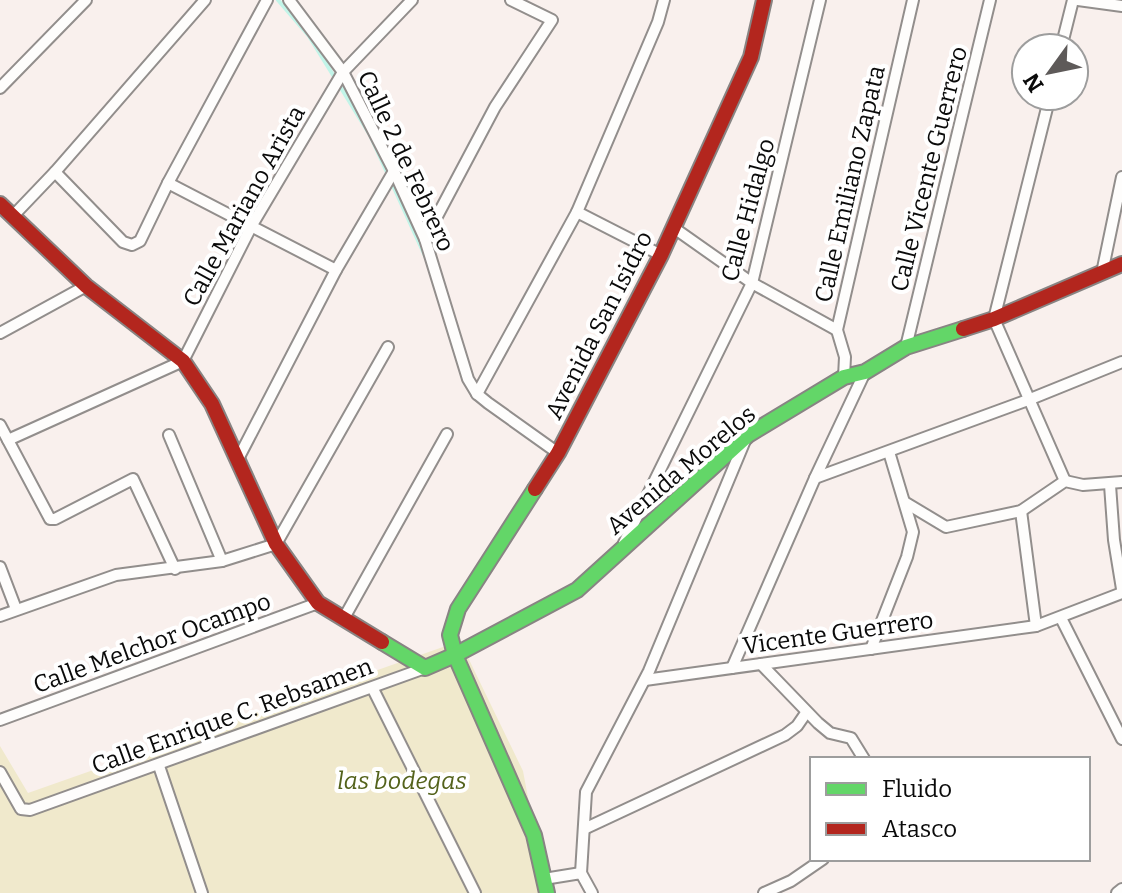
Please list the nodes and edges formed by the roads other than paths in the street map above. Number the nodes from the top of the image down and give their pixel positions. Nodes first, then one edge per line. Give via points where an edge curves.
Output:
1 (86, 0) edge
2 (205, 0) edge
3 (267, 0) edge
4 (289, 0) edge
5 (412, 0) edge
6 (511, 0) edge
7 (664, 0) edge
8 (764, 0) edge
9 (820, 0) edge
10 (913, 0) edge
11 (990, 0) edge
12 (1076, 0) edge
13 (1122, 6) edge
14 (1066, 32) edge
15 (343, 72) junction
16 (0, 88) edge
17 (1046, 112) edge
18 (394, 171) junction
19 (55, 172) junction
20 (1122, 177) edge
21 (168, 183) junction
22 (4, 209) edge
23 (577, 212) junction
24 (252, 225) junction
25 (674, 228) junction
26 (425, 239) junction
27 (661, 255) junction
28 (1122, 264) edge
29 (336, 270) junction
30 (1102, 273) junction
31 (752, 283) junction
32 (86, 286) junction
33 (994, 319) junction
34 (837, 330) junction
35 (0, 333) edge
36 (388, 347) dead end
37 (906, 347) junction
38 (183, 361) junction
39 (1122, 362) edge
40 (865, 372) junction
41 (844, 377) junction
42 (477, 394) junction
43 (1028, 400) junction
44 (0, 425) edge
45 (447, 434) dead end
46 (169, 435) dead end
47 (748, 435) junction
48 (8, 440) junction
49 (889, 452) junction
50 (558, 453) junction
51 (239, 457) junction
52 (815, 478) junction
53 (1065, 481) junction
54 (1122, 482) edge
55 (1110, 485) junction
56 (906, 503) junction
57 (1021, 511) junction
58 (276, 544) junction
59 (622, 548) junction
60 (222, 561) junction
61 (0, 567) edge
62 (175, 569) junction
63 (1122, 591) edge
64 (318, 603) junction
65 (16, 609) junction
66 (0, 616) edge
67 (344, 618) junction
68 (1061, 618) junction
69 (1036, 626) junction
70 (871, 649) junction
71 (455, 655) junction
72 (761, 664) junction
73 (425, 668) junction
74 (732, 668) junction
75 (645, 680) junction
76 (373, 689) junction
77 (806, 713) junction
78 (0, 720) edge
79 (1122, 739) edge
80 (863, 757) edge
81 (159, 766) junction
82 (0, 772) edge
83 (584, 829) junction
84 (820, 861) edge
85 (581, 873) junction
86 (546, 886) edge
87 (1122, 889) edge
88 (202, 893) edge
89 (475, 893) edge
90 (592, 893) edge
91 (764, 893) edge
92 (1117, 893) edge

1 - 16 street
2 - 19 street
3 - 21 street
4 - 15 street, Calle 2 de Febrero
5 - 15 street, Calle Mariano Arista
6 - 26 street via 552,20 495,107
7 - 23 street
8 - 25 street, Avenida San Isidro via 751,57
9 - 31 street, Calle Hidalgo
10 - 34 street, Calle Emiliano Zapata
11 - 37 street, Calle Vicente Guerrero
12 - 13 street
12 - 14 street
15 - 18 street, Calle 2 de Febrero
15 - 24 street, Calle Mariano Arista
17 - 33 street
18 - 26 street, Calle 2 de Febrero
18 - 29 street
19 - 21 street via 123,242 132,245 145,234
19 - 22 street
20 - 30 street
21 - 24 street
22 - 32 street
23 - 27 street
23 - 42 street
24 - 29 street
24 - 38 street, Calle Mariano Arista
25 - 27 street, Avenida San Isidro
25 - 31 street
26 - 42 street, Calle 2 de Febrero
27 - 50 street, Avenida San Isidro
28 - 30 street, Avenida Morelos
29 - 51 street
30 - 33 street, Avenida Morelos
31 - 34 street
31 - 59 street, Calle Hidalgo
32 - 35 street
32 - 38 street
33 - 37 street, Avenida Morelos
33 - 43 street
34 - 41 street, Calle Emiliano Zapata
36 - 58 street
37 - 40 street, Avenida Morelos
38 - 48 street
38 - 51 street
39 - 43 street
40 - 41 street, Avenida Morelos
40 - 52 street
41 - 47 street, Avenida Morelos
42 - 50 street
43 - 49 street
43 - 53 street
44 - 48 street
45 - 67 street
46 - 60 street
47 - 59 street, Avenida Morelos
47 - 75 street
48 - 62 street via 50,519 133,479
49 - 52 street
49 - 56 street
50 - 71 street, Avenida San Isidro via 458,609 450,635
51 - 58 street
52 - 74 street
53 - 55 street
53 - 57 street
54 - 55 street
55 - 63 street
56 - 57 street via 946,527
56 - 70 street via 913,532
57 - 69 street
58 - 60 street
58 - 64 street
59 - 71 street, Avenida Morelos via 577,590
60 - 62 street
61 - 65 street
62 - 65 street via 116,575
63 - 68 street, Vicente Guerrero
64 - 67 street
64 - 78 street, Calle Melchor Ocampo
65 - 66 street
67 - 73 street
68 - 69 street, Vicente Guerrero
68 - 79 street
69 - 70 street, Vicente Guerrero
70 - 72 street, Vicente Guerrero
71 - 73 street, Calle Enrique C. Rebsamen
71 - 86 street via 534,835
72 - 74 street, Vicente Guerrero
72 - 77 street
73 - 76 street, Calle Enrique C. Rebsamen
74 - 75 street, Vicente Guerrero
75 - 83 street via 586,792
76 - 81 street, Calle Enrique C. Rebsamen
76 - 89 street
77 - 80 street via 830,733 851,738
77 - 83 street via 785,735
81 - 82 street, Calle Enrique C. Rebsamen via 30,810 21,809
81 - 88 street
83 - 85 street
84 - 91 street
85 - 86 street
85 - 90 street
87 - 92 street

